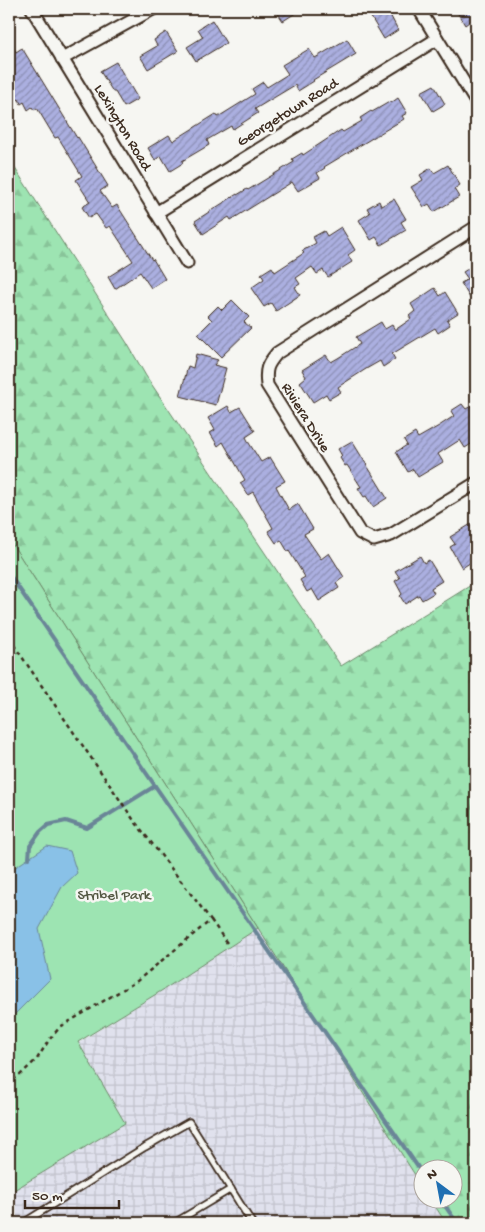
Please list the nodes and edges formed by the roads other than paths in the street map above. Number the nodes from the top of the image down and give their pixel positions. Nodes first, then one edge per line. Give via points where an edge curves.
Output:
1 (32, 9) edge
2 (153, 9) edge
3 (419, 9) edge
4 (437, 39) junction
5 (62, 59) junction
6 (476, 102) edge
7 (156, 213) junction
8 (476, 227) edge
9 (187, 263) dead end
10 (476, 483) edge
11 (231, 1189) junction
12 (23, 1223) edge
13 (174, 1223) edge
14 (252, 1223) edge

1 - 5 street, Lexington Road
2 - 5 street
3 - 4 street
4 - 6 street
4 - 7 street, Georgetown Road
5 - 7 street, Lexington Road
7 - 9 street, Lexington Road
8 - 10 street, Riviera Drive via 277,352 265,372 267,385 360,533 374,540 391,535
11 - 12 lane via 189,1122
11 - 13 lane
11 - 14 lane

